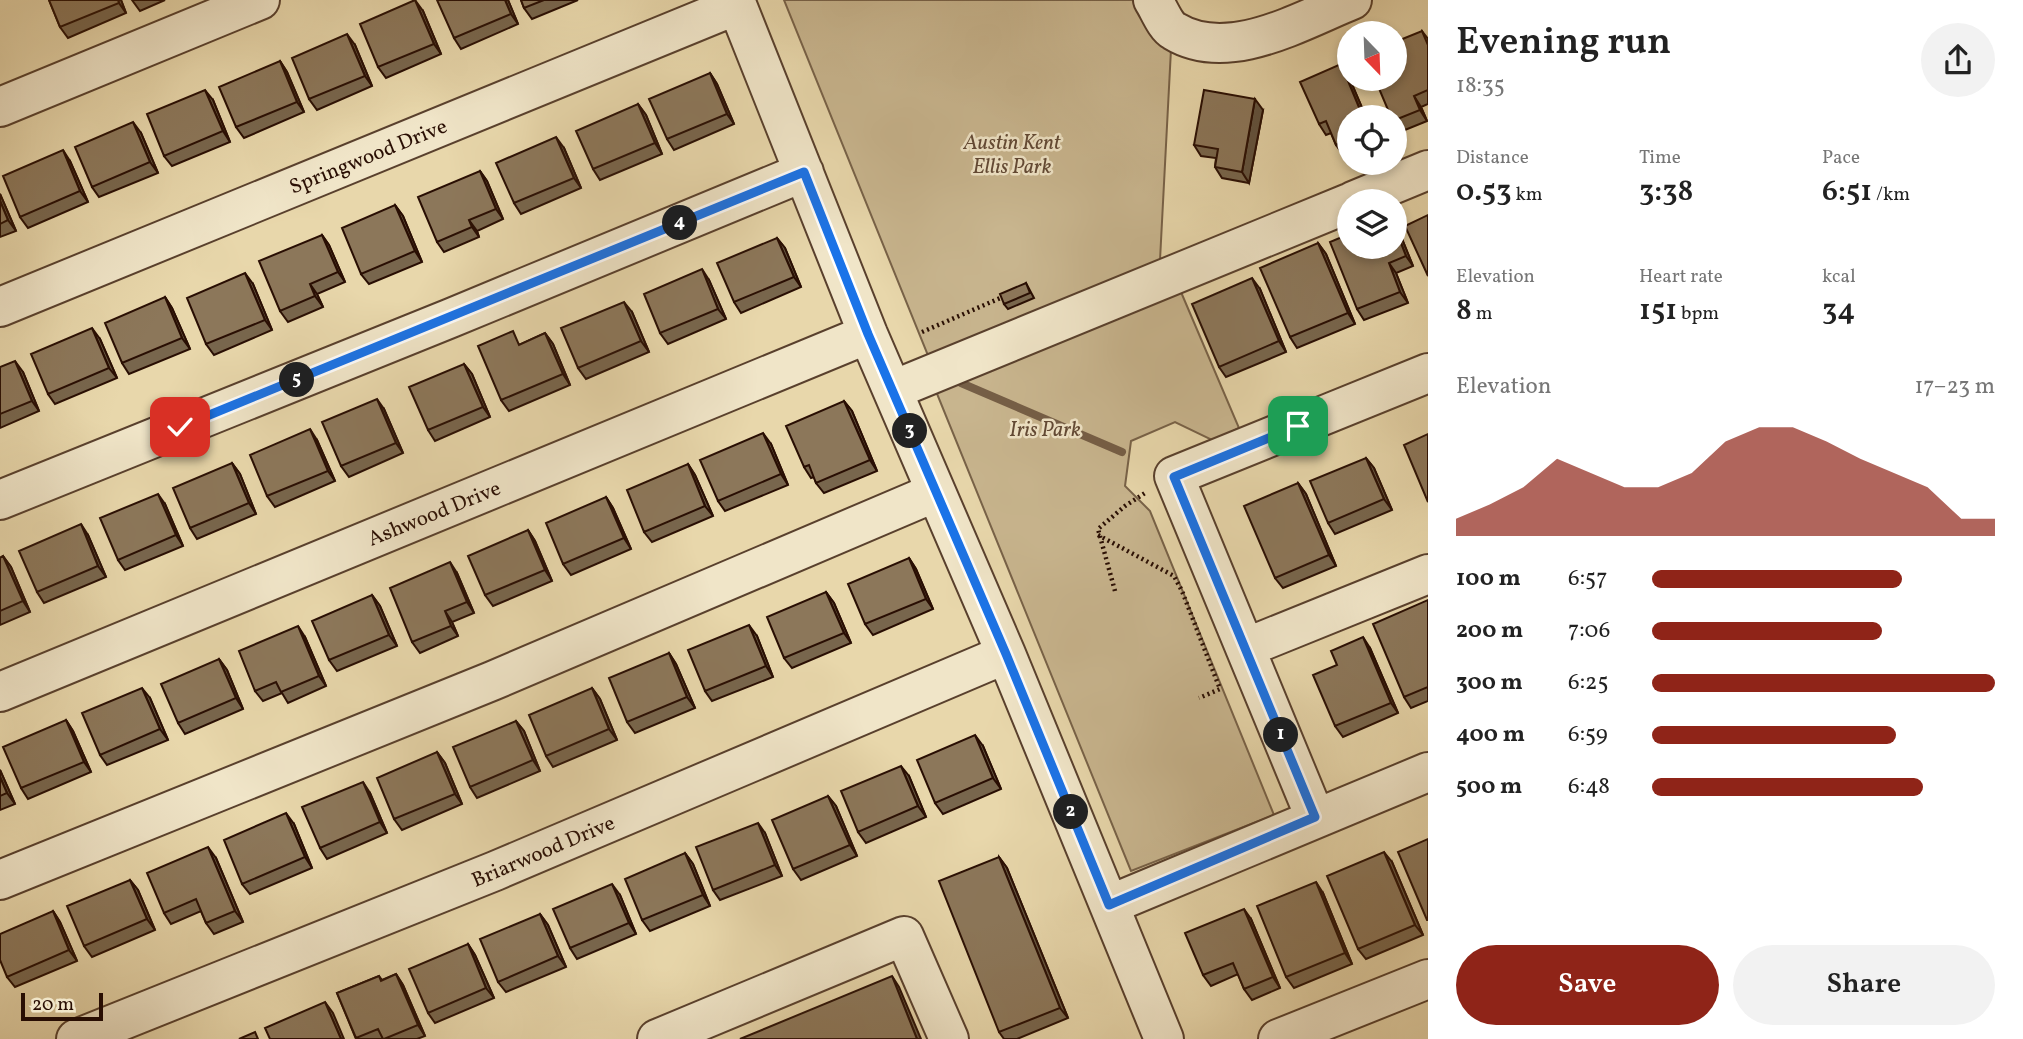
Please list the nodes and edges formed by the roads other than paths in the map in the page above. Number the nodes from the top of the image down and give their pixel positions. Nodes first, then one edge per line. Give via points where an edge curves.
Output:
1 (260, 0) edge
2 (1153, 0) edge
3 (1352, 0) edge
4 (736, 2) edge
5 (0, 107) edge
6 (1428, 170) edge
7 (804, 172) junction
8 (1382, 189) edge
9 (1337, 208) edge
10 (0, 307) edge
11 (868, 334) junction
12 (1428, 373) edge
13 (892, 390) junction
14 (936, 492) junction
15 (0, 499) edge
16 (1428, 574) edge
17 (1245, 648) junction
18 (1006, 654) junction
19 (0, 692) edge
20 (1428, 772) edge
21 (1315, 817) junction
22 (0, 880) edge
23 (1109, 905) junction
24 (1428, 979) edge
25 (76, 1039) edge
26 (657, 1039) edge
27 (949, 1039) edge
28 (1164, 1039) edge
29 (1278, 1039) edge

1 - 5 street
2 - 3 street via 1172,30 1202,42 1233,44
4 - 7 street
4 - 10 street, Springwood Drive
6 - 8 street
7 - 11 street
7 - 15 street
9 - 13 street
11 - 13 street
11 - 19 street, Ashwood Drive
12 - 17 street via 1174,477
13 - 14 street
14 - 18 street
14 - 22 street via 492,681
16 - 17 street
17 - 21 street
18 - 23 street
18 - 25 street, Briarwood Drive via 508,866
20 - 21 street
21 - 23 street
23 - 28 street
24 - 29 street
26 - 27 street via 904,936

